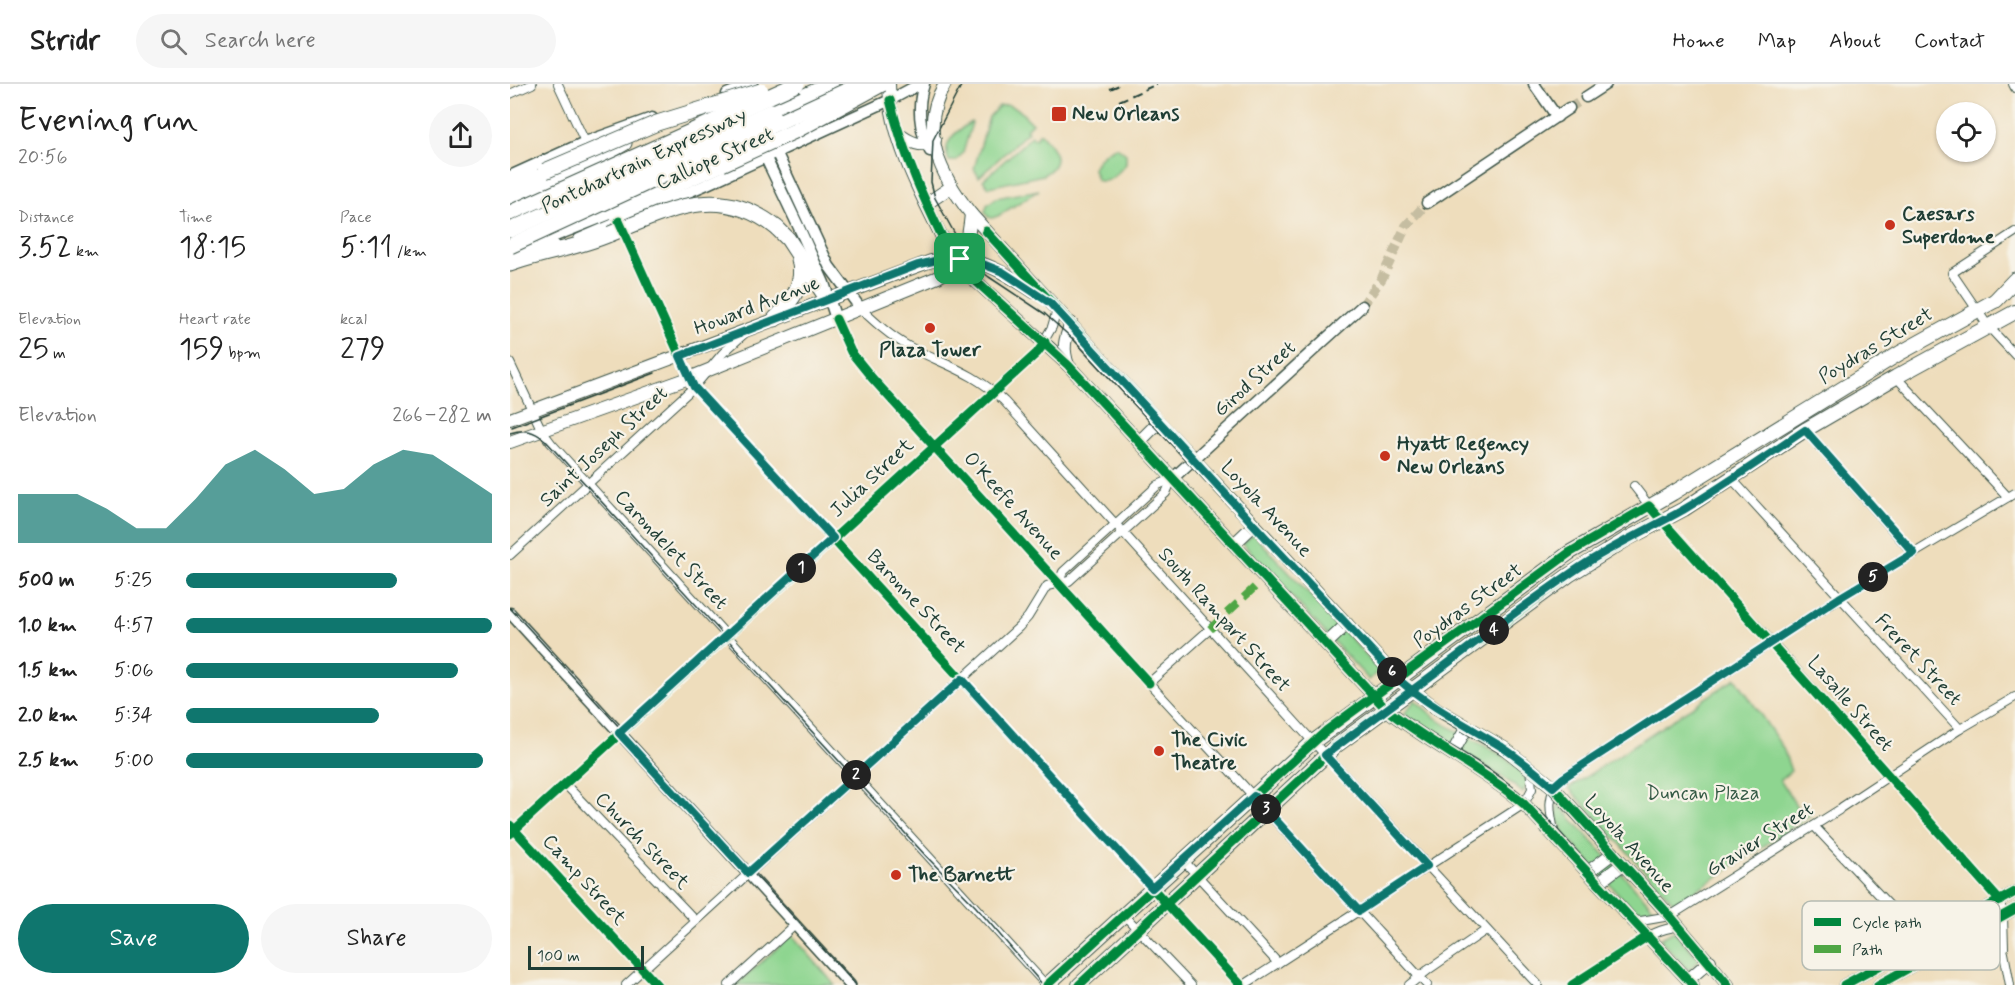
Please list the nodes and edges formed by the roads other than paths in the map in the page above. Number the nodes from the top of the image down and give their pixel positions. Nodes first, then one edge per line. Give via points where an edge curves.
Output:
1 (532, 84) edge
2 (558, 84) edge
3 (787, 84) edge
4 (797, 84) edge
5 (831, 84) edge
6 (861, 84) edge
7 (882, 84) edge
8 (890, 84) edge
9 (922, 84) edge
10 (945, 84) edge
11 (1534, 84) edge
12 (1606, 84) edge
13 (743, 86) edge
14 (510, 94) edge
15 (1586, 97) tunnel mouth
16 (890, 100) junction
17 (1569, 108) tunnel mouth
18 (675, 111) junction
19 (1557, 117) junction
20 (898, 133) junction
21 (585, 142) junction
22 (931, 142) junction
23 (771, 155) junction
24 (593, 161) junction
25 (510, 176) edge
26 (510, 186) edge
27 (951, 187) junction
28 (510, 198) edge
29 (1427, 203) tunnel mouth
30 (926, 204) junction
31 (510, 213) edge
32 (971, 214) junction
33 (617, 216) junction
34 (510, 230) edge
35 (2015, 232) edge
36 (513, 249) edge
37 (797, 254) junction
38 (956, 260) junction
39 (510, 264) edge
40 (907, 270) junction
41 (2015, 280) edge
42 (913, 287) junction
43 (2015, 289) edge
44 (847, 293) junction
45 (828, 300) junction
46 (1996, 300) junction
47 (1054, 306) junction
48 (1362, 306) tunnel mouth
49 (861, 309) junction
50 (1977, 310) junction
51 (2015, 312) edge
52 (774, 319) junction
53 (836, 319) junction
54 (1071, 323) junction
55 (1988, 326) junction
56 (753, 328) junction
57 (1045, 342) junction
58 (2015, 355) edge
59 (680, 356) junction
60 (510, 363) edge
61 (1068, 365) junction
62 (711, 367) junction
63 (1896, 377) junction
64 (692, 382) junction
65 (994, 392) junction
66 (532, 411) junction
67 (510, 419) edge
68 (1159, 422) junction
69 (1805, 430) junction
70 (542, 431) junction
71 (510, 442) edge
72 (1139, 442) junction
73 (934, 445) junction
74 (1194, 459) junction
75 (1172, 479) junction
76 (1732, 479) junction
77 (588, 484) junction
78 (1634, 486) dead end
79 (2011, 495) edge
80 (1649, 506) junction
81 (1661, 522) junction
82 (1115, 525) junction
83 (1254, 525) junction
84 (1123, 533) junction
85 (833, 538) junction
86 (1234, 544) junction
87 (1914, 553) junction
88 (510, 555) edge
89 (1058, 584) junction
90 (1510, 597) junction
91 (1839, 598) junction
92 (1490, 611) junction
93 (1520, 611) junction
94 (510, 613) edge
95 (1347, 624) junction
96 (1500, 625) junction
97 (1210, 629) junction
98 (727, 635) junction
99 (1772, 642) junction
100 (1326, 644) junction
101 (962, 679) junction
102 (1398, 679) junction
103 (1149, 683) junction
104 (1412, 691) junction
105 (1374, 697) junction
106 (2015, 697) edge
107 (1386, 709) junction
108 (1467, 727) junction
109 (1960, 729) junction
110 (619, 733) junction
111 (1313, 742) junction
112 (1452, 754) junction
113 (1325, 755) junction
114 (1530, 768) junction
115 (855, 776) junction
116 (1890, 776) junction
117 (564, 783) junction
118 (1553, 787) junction
119 (1254, 796) junction
120 (1524, 804) junction
121 (1267, 810) junction
122 (1814, 826) junction
123 (511, 829) edge
124 (1555, 836) junction
125 (1613, 853) junction
126 (1183, 860) junction
127 (1623, 864) junction
128 (1427, 866) junction
129 (1588, 872) junction
130 (748, 873) junction
131 (1197, 874) junction
132 (1598, 883) junction
133 (1152, 888) junction
134 (2015, 892) edge
135 (1885, 901) edge
136 (2000, 901) junction
137 (1166, 903) junction
138 (2015, 909) edge
139 (1359, 911) junction
140 (1124, 915) junction
141 (1671, 916) junction
142 (2003, 916) junction
143 (2000, 918) edge
144 (1632, 920) junction
145 (696, 921) junction
146 (795, 925) junction
147 (1680, 927) junction
148 (1138, 929) junction
149 (1486, 930) junction
150 (1648, 936) junction
151 (1710, 961) junction
152 (1278, 963) junction
153 (643, 970) junction
154 (1871, 970) edge
155 (1905, 970) edge
156 (1419, 976) junction
157 (1690, 982) edge
158 (626, 985) edge
159 (657, 985) edge
160 (729, 985) edge
161 (850, 985) edge
162 (1046, 985) edge
163 (1078, 985) edge
164 (1191, 985) edge
165 (1242, 985) edge
166 (1409, 985) edge
167 (1427, 985) edge
168 (1538, 985) edge
169 (1572, 985) edge
170 (1728, 985) edge
171 (1844, 985) edge
172 (1878, 985) edge
173 (2010, 985) edge

1 - 14 street
2 - 21 street, Baronne Street
3 - 26 highway, bridge via 657,123
4 - 31 highway, Pontchartrain Expressway, bridge
5 - 34 highway, bridge
6 - 36 highway, Pontchartrain Expressway, bridge
7 - 33 highway, bridge via 797,130 656,194
8 - 16 main road
9 - 16 street, Calliope Street
9 - 22 street via 920,120
10 - 22 main road, Loyola Avenue via 933,110
11 - 19 street
12 - 15 street
13 - 18 street
13 - 23 street
16 - 20 main road
16 - 23 street, Calliope Street
17 - 19 street
18 - 21 street
18 - 24 highway
19 - 29 street
20 - 22 main road via 914,143
20 - 30 main road
21 - 24 street, Baronne Street
21 - 25 street
22 - 27 main road, Loyola Avenue
23 - 33 street, Calliope Street via 705,185
23 - 44 street
23 - 45 street
24 - 28 highway
24 - 33 street, Baronne Street
27 - 30 main road
27 - 32 main road, Loyola Avenue
30 - 38 main road
32 - 38 main road via 967,243
32 - 47 main road, Loyola Avenue
33 - 36 street, Calliope Street
33 - 59 street, Baronne Street
35 - 50 street via 1952,273
37 - 39 highway, bridge via 788,239 764,218 738,206 702,202 568,249
37 - 45 highway
37 - 52 highway via 801,281 795,295
38 - 40 main road, Howard Avenue via 931,261
38 - 42 main road, Howard Avenue via 938,277
38 - 47 main road via 980,263 1003,272
38 - 57 main road
40 - 42 main road
40 - 44 main road, Howard Avenue
41 - 46 highway
42 - 49 main road, Howard Avenue
43 - 46 main road, Poydras Street
44 - 45 main road, Howard Avenue
44 - 49 street
45 - 52 main road, Howard Avenue
45 - 53 street
46 - 50 main road, Poydras Street
47 - 54 main road, Loyola Avenue
47 - 57 street, Julia Street via 1054,322
48 - 74 street, Girod Street
49 - 53 main road, Howard Avenue
49 - 65 street, South Rampart Street via 892,337 960,369
50 - 55 street
50 - 80 main road, Poydras Street via 1900,352
51 - 55 main road, Poydras Street
52 - 56 main road, Howard Avenue
53 - 62 main road, Howard Avenue
53 - 73 street, O'Keefe Avenue via 858,362
54 - 61 main road via 1064,343
54 - 68 main road, Loyola Avenue
55 - 58 street
55 - 63 main road, Poydras Street
56 - 59 main road, Howard Avenue
56 - 62 street
57 - 61 main road
57 - 65 street, Julia Street
59 - 64 street, Baronne Street
59 - 66 main road, Howard Avenue
60 - 66 street, Carondelet Street
61 - 72 main road
62 - 64 main road, Howard Avenue
63 - 69 main road, Poydras Street
63 - 79 street
64 - 70 main road, Howard Avenue
64 - 77 street, Saint Joseph Street
64 - 85 street, Baronne Street
65 - 73 street, Julia Street
65 - 82 street, South Rampart Street
66 - 67 main road, Howard Avenue
66 - 70 street, Carondelet Street
68 - 72 main road
68 - 74 main road, Loyola Avenue
69 - 76 main road, Poydras Street
69 - 87 street
70 - 71 main road, Howard Avenue
70 - 77 street, Carondelet Street
72 - 75 main road
73 - 85 street, Julia Street
73 - 89 street, O'Keefe Avenue
74 - 75 street, Girod Street
74 - 83 main road, Loyola Avenue
75 - 82 street, Girod Street via 1158,485
75 - 84 street, Girod Street via 1166,494
75 - 86 main road
76 - 81 main road, Poydras Street
76 - 91 street, Freret Street
77 - 88 street, Saint Joseph Street
77 - 98 street, Carondelet Street
78 - 80 street, Lasalle Street
79 - 87 street
80 - 81 street, Lasalle Street
80 - 90 main road, Poydras Street via 1569,553
81 - 93 main road, Poydras Street via 1580,567
81 - 99 street, Lasalle Street
82 - 84 street, South Rampart Street
82 - 89 street, Girod Street via 1063,572
83 - 86 main road
83 - 95 main road, Loyola Avenue
84 - 89 street, Girod Street via 1069,581
84 - 97 street, South Rampart Street
85 - 98 street, Julia Street
85 - 101 street, Baronne Street
86 - 100 main road
87 - 91 street
89 - 101 street, Girod Street via 1047,586 1019,627
89 - 103 street, O'Keefe Avenue
90 - 92 main road, Poydras Street
90 - 93 main road
91 - 99 street
91 - 109 street, Freret Street
92 - 96 main road
92 - 102 main road, Poydras Street
93 - 96 main road, Poydras Street
94 - 110 street
95 - 100 main road
95 - 102 main road, Loyola Avenue
96 - 104 main road, Poydras Street
97 - 103 street
97 - 111 street, South Rampart Street
98 - 110 street, Julia Street
98 - 115 street, Carondelet Street
99 - 116 street, Lasalle Street
99 - 118 street
100 - 105 main road
101 - 115 street, Girod Street
101 - 133 street, Baronne Street
102 - 104 main road, Loyola Avenue
102 - 105 main road, Poydras Street
103 - 119 street, O'Keefe Avenue
104 - 107 main road, Poydras Street
104 - 108 main road, Loyola Avenue
105 - 107 main road
105 - 111 main road, Poydras Street
106 - 109 street, Gravier Street
107 - 112 main road
107 - 113 main road, Poydras Street
108 - 112 main road
108 - 114 main road, Loyola Avenue
109 - 116 street, Gravier Street
110 - 117 street, Julia Street
110 - 130 street
111 - 113 street, South Rampart Street
111 - 119 main road, Poydras Street
112 - 120 main road
113 - 121 main road, Poydras Street
113 - 128 street, South Rampart Street
114 - 118 main road, Loyola Avenue
114 - 120 street via 1532,789
115 - 130 street, Girod Street
115 - 162 street, Carondelet Street
116 - 122 street, Gravier Street
116 - 136 street, Lasalle Street
117 - 123 street, Julia Street
117 - 145 street, Church Street
118 - 124 street via 1550,804
118 - 125 main road, Loyola Avenue
119 - 121 street, O'Keefe Avenue
119 - 126 main road, Poydras Street
120 - 124 main road
120 - 128 street
121 - 131 main road, Poydras Street
121 - 139 street, O'Keefe Avenue
122 - 135 street
122 - 141 street, Gravier Street
123 - 153 street, Camp Street
124 - 129 main road
125 - 127 main road, Loyola Avenue
125 - 129 main road
126 - 131 street
126 - 133 main road, Poydras Street
127 - 132 main road
127 - 141 main road, Loyola Avenue
128 - 139 street
128 - 149 street, South Rampart Street
129 - 132 main road
130 - 145 street, Girod Street
130 - 146 street
131 - 137 main road, Poydras Street
131 - 152 street
132 - 144 main road
133 - 137 street, Baronne Street
133 - 140 main road, Poydras Street
134 - 136 street
136 - 142 street
137 - 148 main road, Poydras Street
137 - 165 street, Baronne Street
138 - 142 street
139 - 152 street
139 - 156 street, O'Keefe Avenue
140 - 148 street
140 - 162 main road, Poydras Street
141 - 144 street, Gravier Street
141 - 147 main road, Loyola Avenue
142 - 143 street
142 - 173 street
144 - 150 main road
145 - 153 street, Girod Street
146 - 160 street
146 - 161 street
147 - 150 street
147 - 151 main road, Loyola Avenue
148 - 163 main road, Poydras Street
148 - 164 street
149 - 156 street
149 - 168 street, South Rampart Street
150 - 157 main road
150 - 169 street
151 - 157 main road
151 - 170 main road, Loyola Avenue
152 - 165 street
153 - 158 street, Girod Street
153 - 159 street, Camp Street
154 - 171 street
155 - 172 street
156 - 166 street
156 - 167 street, O'Keefe Avenue

